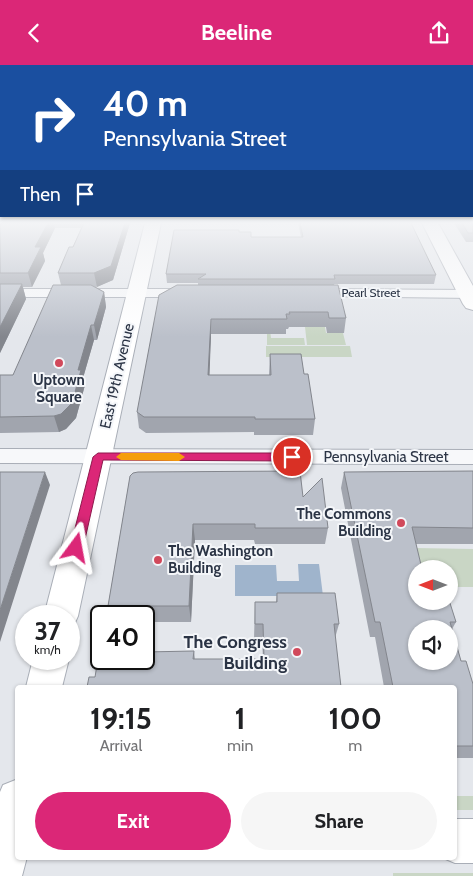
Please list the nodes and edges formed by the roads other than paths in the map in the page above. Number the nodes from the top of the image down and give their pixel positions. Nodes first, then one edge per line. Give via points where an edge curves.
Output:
1 (144, 261) edge
2 (451, 261) edge
3 (0, 293) edge
4 (136, 293) junction
5 (205, 293) edge
6 (300, 293) edge
7 (471, 297) edge
8 (0, 456) edge
9 (98, 457) junction
10 (473, 457) edge
11 (64, 605) edge
12 (48, 670) edge
13 (44, 685) edge
14 (457, 841) edge
15 (473, 841) edge

1 - 4 street, East 19th Avenue
2 - 7 street
3 - 4 street
4 - 5 street
4 - 9 street, East 19th Avenue
6 - 7 street, Pearl Street
8 - 9 street, Pennsylvania Street
9 - 10 street, Pennsylvania Street
9 - 11 street, East 19th Avenue
12 - 13 street
14 - 15 street

